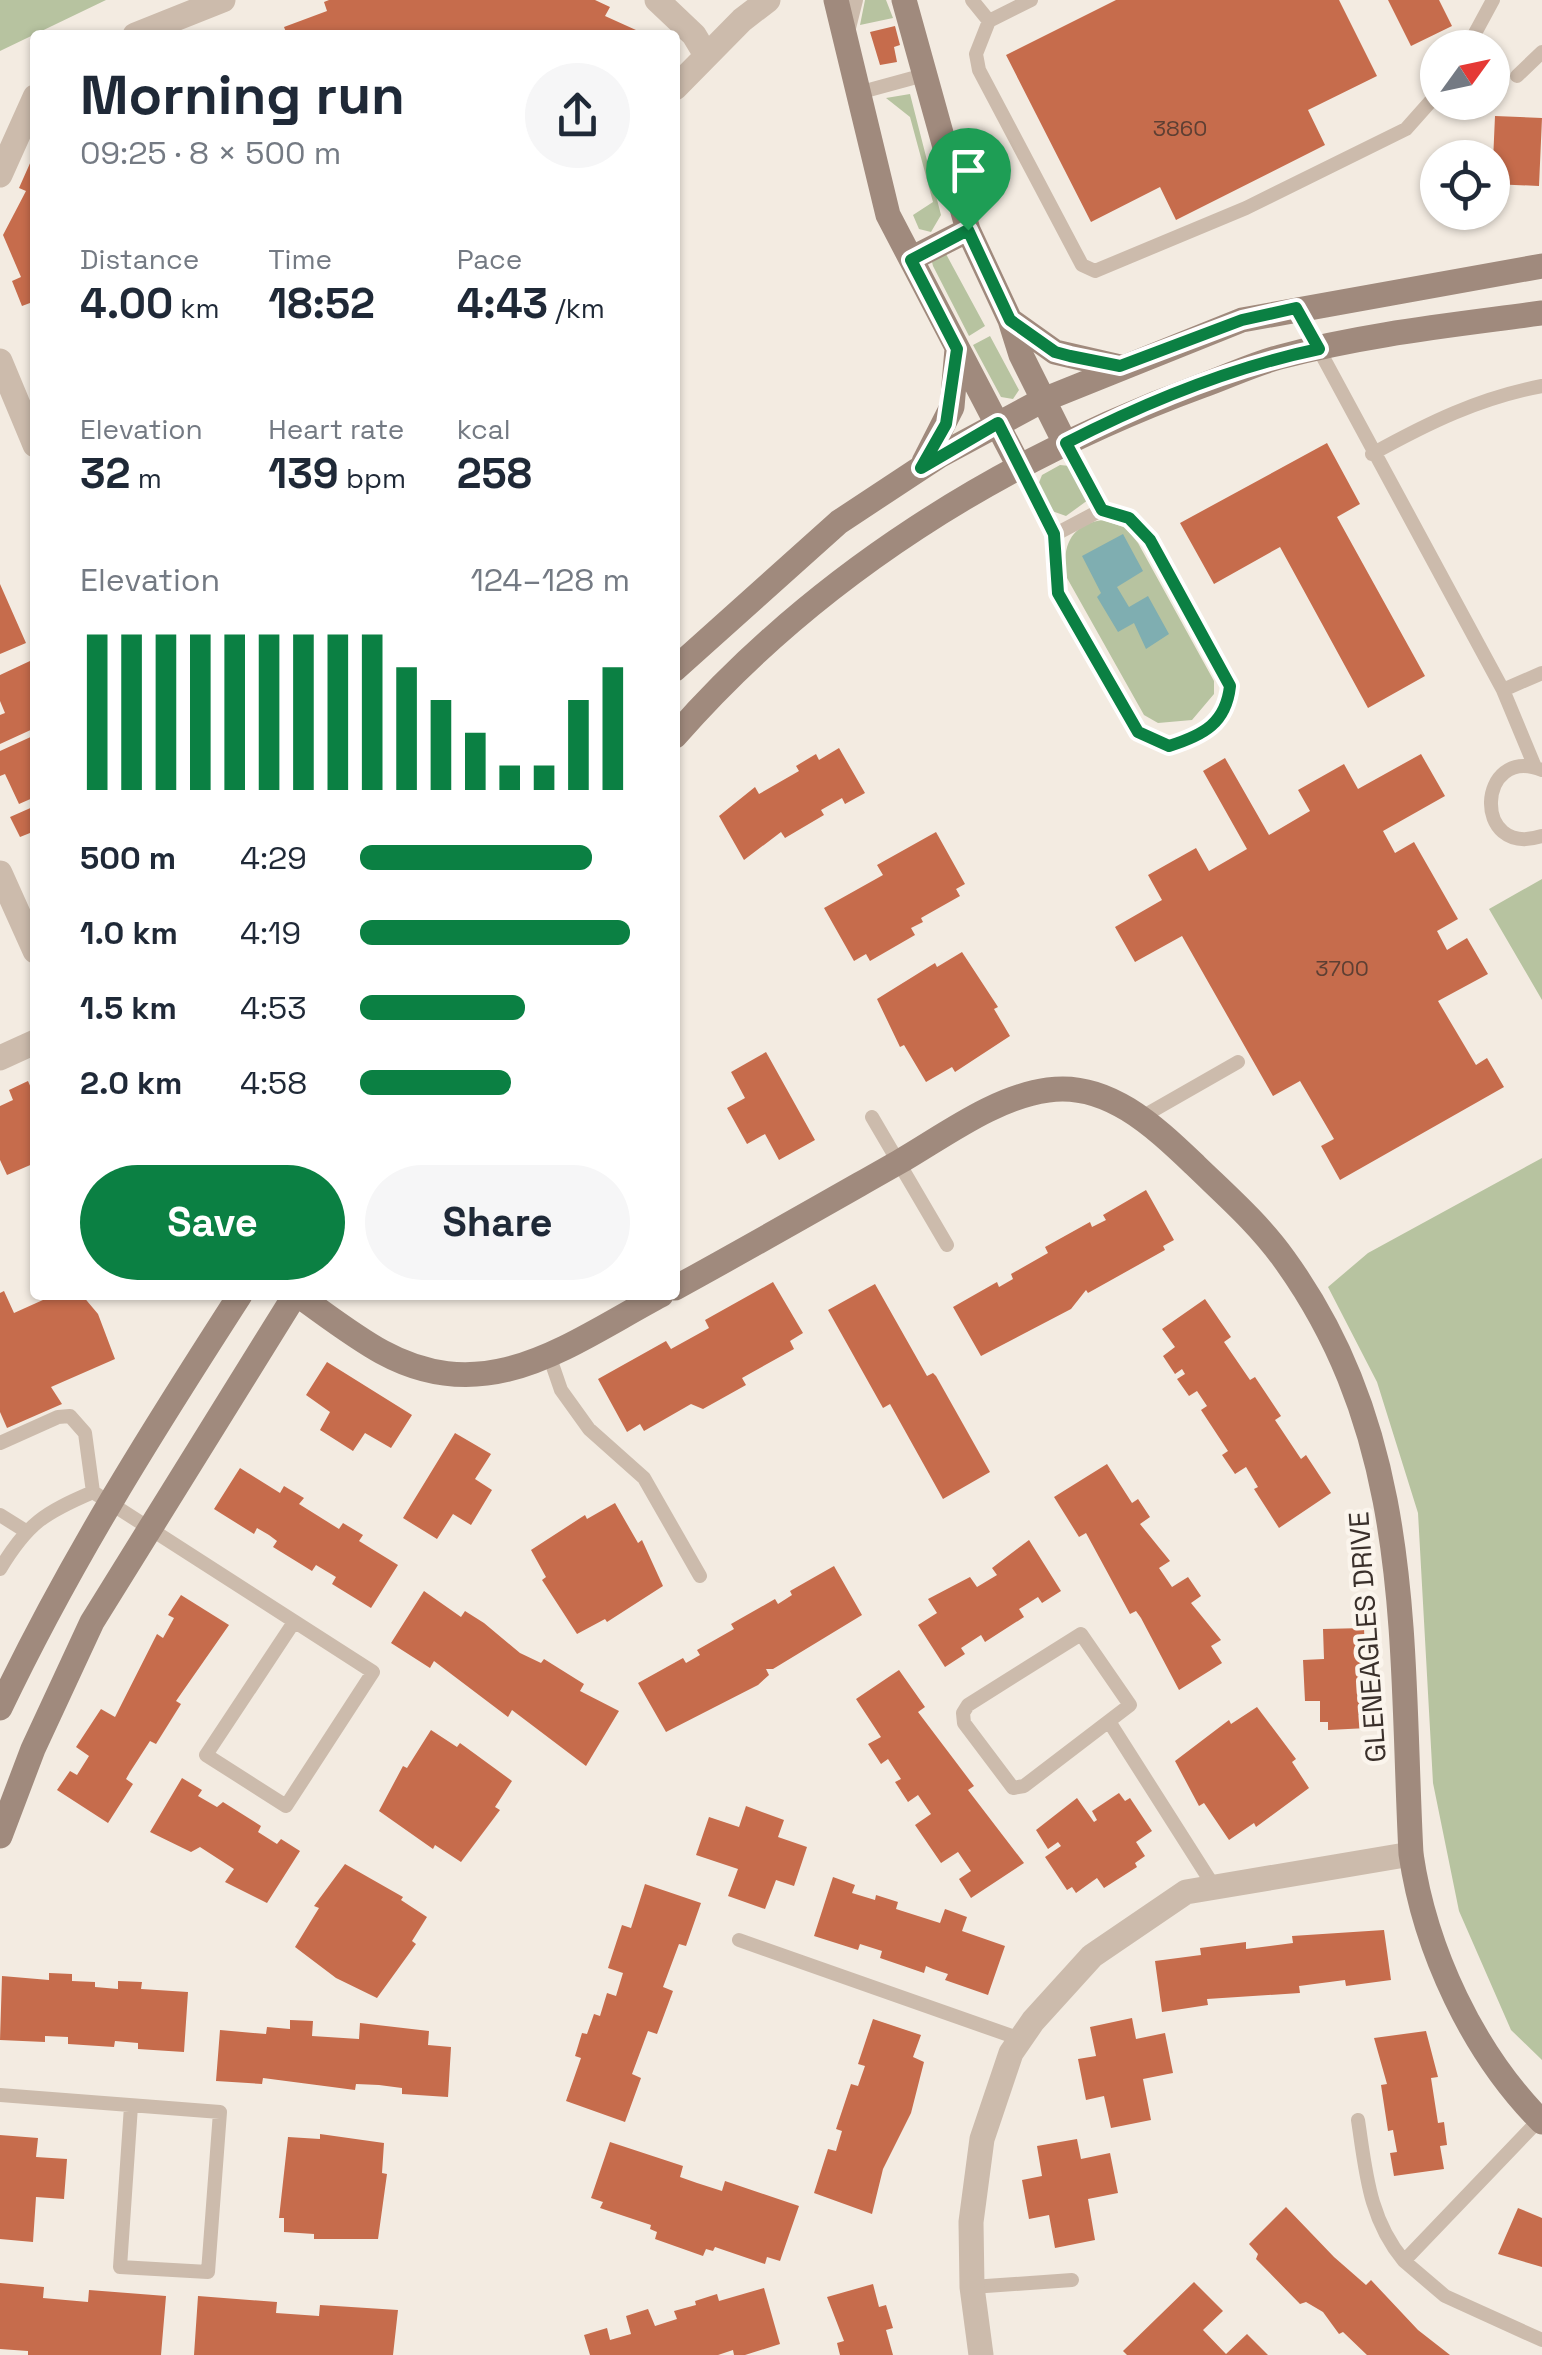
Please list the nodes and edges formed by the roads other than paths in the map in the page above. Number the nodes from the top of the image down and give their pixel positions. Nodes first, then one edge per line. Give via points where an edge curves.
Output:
1 (223, 0) edge
2 (657, 0) edge
3 (768, 0) edge
4 (836, 0) edge
5 (856, 0) edge
6 (904, 0) edge
7 (972, 0) edge
8 (1030, 0) edge
9 (1493, 0) edge
10 (989, 21) junction
11 (148, 30) edge
12 (1477, 30) edge
13 (846, 38) junction
14 (1542, 52) edge
15 (706, 55) junction
16 (924, 75) junction
17 (1517, 76) dead end
18 (680, 83) edge
19 (858, 93) junction
20 (30, 108) edge
21 (1420, 113) edge
22 (0, 176) edge
23 (968, 230) junction
24 (911, 260) junction
25 (1542, 266) edge
26 (1296, 308) junction
27 (1542, 313) edge
28 (1010, 320) junction
29 (957, 349) junction
30 (1319, 349) junction
31 (0, 362) edge
32 (1120, 366) junction
33 (1542, 386) edge
34 (1043, 400) junction
35 (998, 423) junction
36 (30, 433) edge
37 (1066, 443) junction
38 (1372, 454) junction
39 (921, 468) junction
40 (1020, 468) junction
41 (1102, 510) junction
42 (1054, 534) junction
43 (680, 665) edge
44 (1542, 673) edge
45 (1502, 690) junction
46 (680, 731) edge
47 (1539, 769) edge
48 (1542, 836) edge
49 (0, 873) edge
50 (30, 940) edge
51 (30, 1044) edge
52 (0, 1058) edge
53 (1238, 1062) dead end
54 (872, 1117) dead end
55 (1140, 1118) junction
56 (898, 1162) junction
57 (947, 1245) dead end
58 (680, 1285) edge
59 (237, 1300) edge
60 (293, 1300) edge
61 (303, 1300) edge
62 (652, 1300) edge
63 (550, 1358) junction
64 (0, 1443) edge
65 (101, 1497) junction
66 (0, 1515) edge
67 (149, 1528) junction
68 (24, 1530) junction
69 (0, 1569) edge
70 (700, 1576) dead end
71 (294, 1622) junction
72 (0, 1708) edge
73 (1110, 1724) junction
74 (0, 1836) edge
75 (1411, 1854) junction
76 (1213, 1885) junction
77 (739, 1940) dead end
78 (1020, 2039) junction
79 (0, 2095) edge
80 (131, 2106) junction
81 (1358, 2120) dead end
82 (1540, 2121) edge
83 (1404, 2261) junction
84 (1072, 2280) dead end
85 (972, 2286) junction
86 (1542, 2340) edge
87 (981, 2355) edge

1 - 11 street
2 - 15 street
3 - 15 street
4 - 13 street
5 - 13 lane
6 - 16 street
7 - 10 lane
8 - 10 lane
9 - 12 lane
10 - 21 lane via 976,54 979,70 1082,265 1096,272 1246,208 1406,129
13 - 19 street
14 - 17 lane
15 - 18 street
16 - 19 lane
16 - 23 street
19 - 24 street via 888,214
20 - 22 street
23 - 24 street
23 - 28 street
24 - 29 street
25 - 26 street
26 - 30 lane
26 - 32 street via 1242,320
27 - 30 street
28 - 32 street via 1055,352
28 - 34 street
29 - 35 street
29 - 39 street via 946,424
30 - 37 street via 1127,414
30 - 38 lane
31 - 36 street
32 - 34 street
33 - 38 lane via 1498,394 1437,418
34 - 35 street
34 - 37 street
35 - 39 street
35 - 40 street
37 - 40 street
37 - 41 lane
38 - 45 lane
39 - 43 street via 839,522
40 - 42 lane
40 - 46 street via 870,556 753,656
41 - 42 lane
41 - 42 lane via 1129,518 1150,540 1230,686 1227,709 1196,738 1169,746 1138,732 1058,593
44 - 45 lane
45 - 47 lane
47 - 48 lane via 1503,774 1490,806 1507,834
49 - 50 street
51 - 52 street
53 - 55 lane
54 - 56 lane
55 - 56 street, GLENEAGLES DRIVE via 1089,1091 1050,1089 1007,1102
55 - 75 street, GLENEAGLES DRIVE via 1286,1260 1358,1393 1395,1542
56 - 57 lane
56 - 58 street, GLENEAGLES DRIVE
59 - 65 street
60 - 67 street
61 - 63 street via 381,1352 419,1368 460,1377
62 - 63 street
63 - 70 lane via 561,1390 589,1429 644,1478
64 - 65 lane via 70,1416 86,1432
65 - 67 lane
65 - 68 lane via 47,1512
65 - 72 street
66 - 68 lane
67 - 71 lane
67 - 74 street via 92,1622
68 - 69 lane
71 - 71 lane via 206,1755 286,1806 373,1672
73 - 73 lane via 1130,1705 1082,1634 963,1713 1013,1788
73 - 76 lane
75 - 76 street
75 - 82 street, GLENEAGLES DRIVE via 1417,1897 1447,1977 1494,2064
76 - 78 street via 1186,1892 1092,1956
77 - 78 lane
78 - 85 street via 982,2139
79 - 80 lane
80 - 80 lane via 220,2112 208,2272 120,2267
81 - 83 lane via 1372,2208
82 - 83 lane
83 - 86 lane via 1445,2296
84 - 85 lane
85 - 87 street

